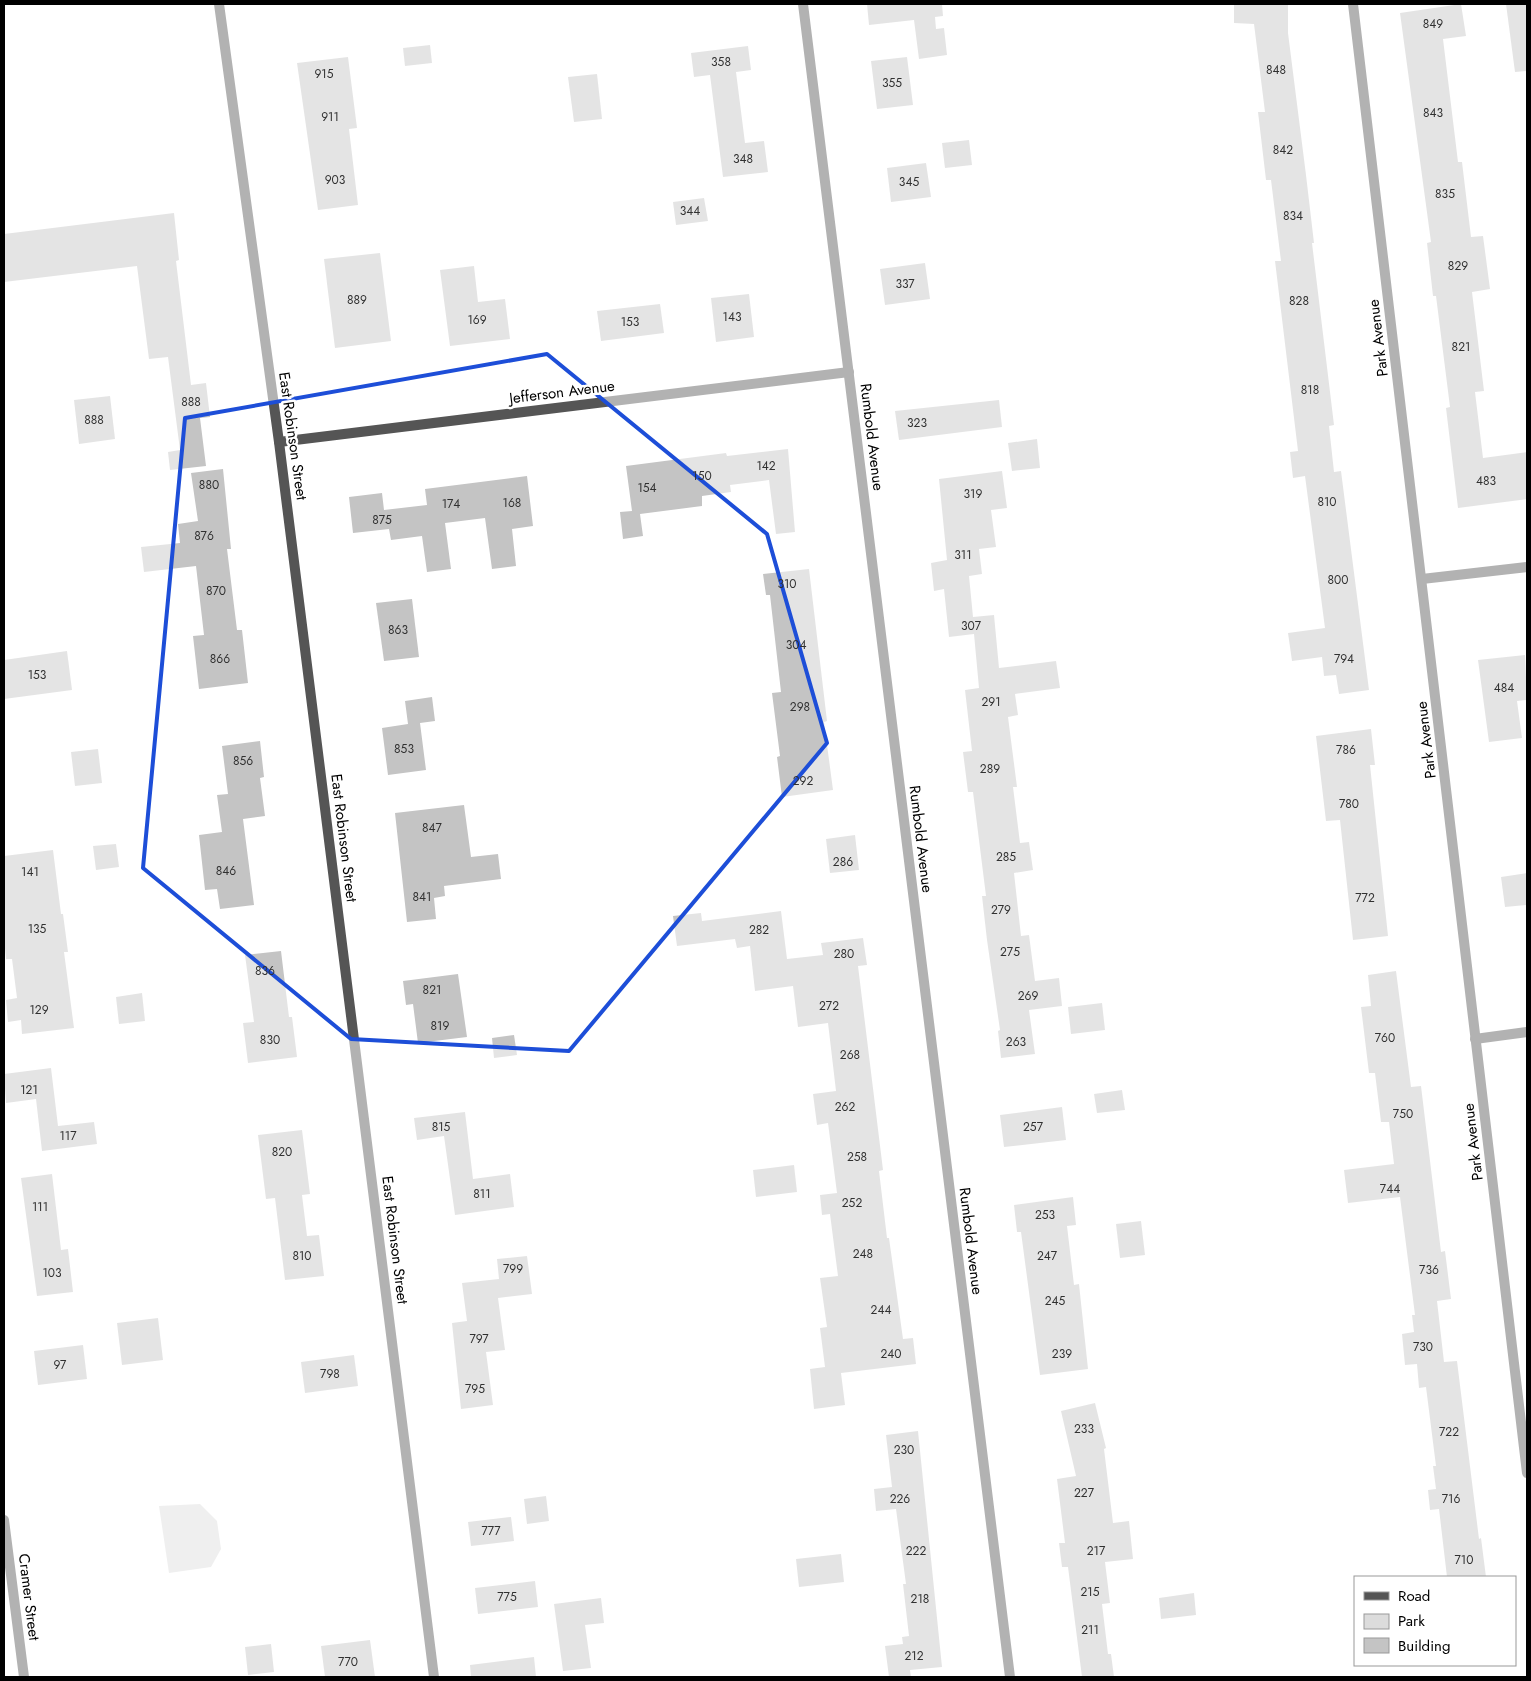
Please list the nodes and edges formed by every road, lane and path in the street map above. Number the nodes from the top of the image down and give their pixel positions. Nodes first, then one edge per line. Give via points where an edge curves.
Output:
1 (220, 4) edge
2 (803, 4) edge
3 (1353, 4) edge
4 (848, 372) junction
5 (280, 442) junction
6 (1527, 567) edge
7 (1422, 580) junction
8 (1527, 1032) edge
9 (1476, 1039) junction
10 (1525, 1436) edge
11 (1527, 1473) edge
12 (4, 1520) edge
13 (24, 1677) edge
14 (434, 1677) edge
15 (1010, 1677) edge

1 - 5 street, East Robinson Street
2 - 4 street, Rumbold Avenue
3 - 7 street, Park Avenue
4 - 5 street, Jefferson Avenue
4 - 15 street, Rumbold Avenue
5 - 14 street, East Robinson Street
6 - 7 street
7 - 9 street, Park Avenue
8 - 9 street
9 - 10 street, Park Avenue
10 - 11 street, Park Avenue
12 - 13 street, Cramer Street

